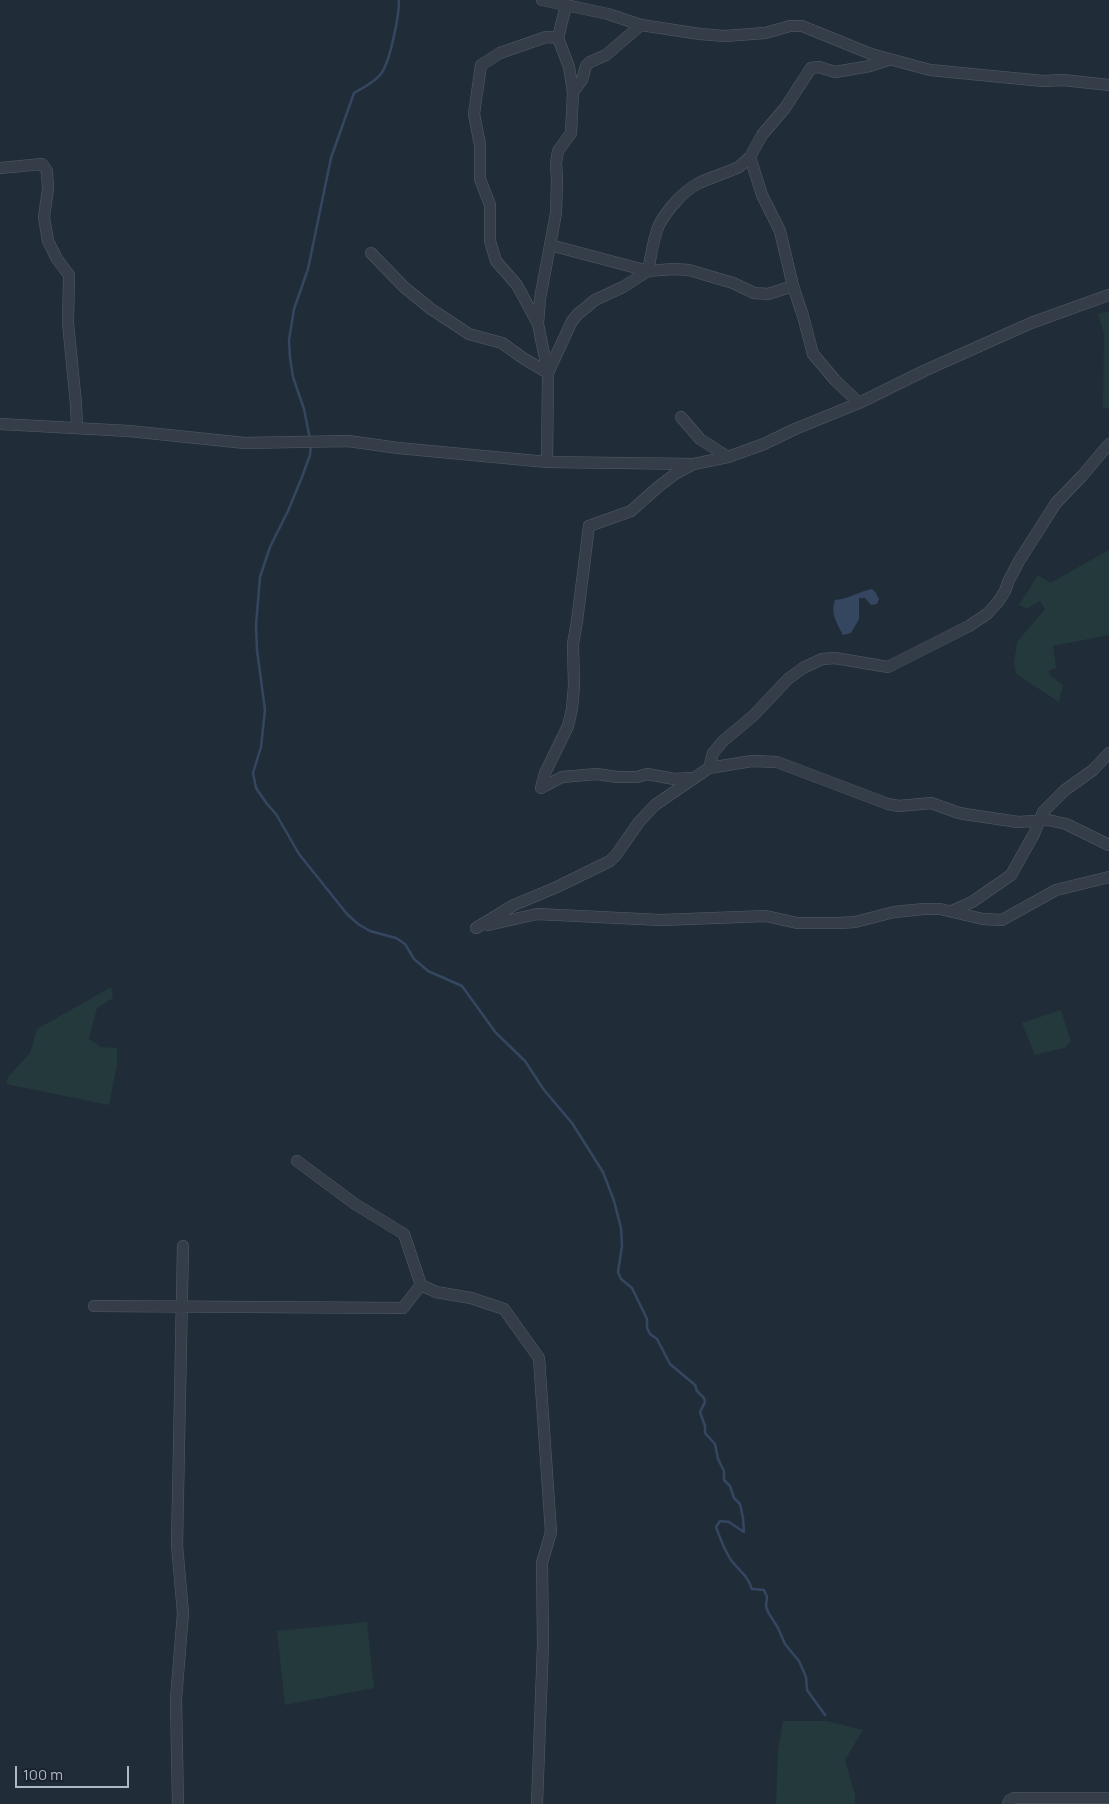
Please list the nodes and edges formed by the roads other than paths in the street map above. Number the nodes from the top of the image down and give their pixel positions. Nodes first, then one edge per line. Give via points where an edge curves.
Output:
1 (542, 0) edge
2 (566, 5) junction
3 (641, 25) junction
4 (558, 38) junction
5 (888, 60) junction
6 (1109, 85) edge
7 (573, 92) junction
8 (750, 157) junction
9 (0, 168) edge
10 (550, 245) junction
11 (371, 253) dead end
12 (648, 271) junction
13 (793, 286) junction
14 (1109, 295) edge
15 (538, 324) junction
16 (548, 373) junction
17 (859, 403) junction
18 (680, 417) dead end
19 (0, 424) edge
20 (77, 428) junction
21 (1109, 444) edge
22 (728, 457) junction
23 (547, 462) junction
24 (694, 464) junction
25 (1109, 754) edge
26 (709, 768) junction
27 (692, 778) junction
28 (1040, 820) junction
29 (1109, 845) edge
30 (1109, 876) edge
31 (952, 911) junction
32 (297, 1161) dead end
33 (183, 1246) dead end
34 (421, 1285) junction
35 (94, 1306) dead end
36 (182, 1307) junction
37 (1109, 1798) edge
38 (178, 1804) edge
39 (537, 1804) edge
40 (1008, 1804) edge

1 - 2 street
2 - 3 street
2 - 4 street
3 - 5 street via 725,36 802,26
3 - 7 street via 606,55 590,62
4 - 7 street via 569,67
4 - 15 street via 546,37 500,53 481,65 474,114 480,145 480,179 490,205 492,250 496,261 517,285
5 - 6 street via 930,70
5 - 8 street via 835,72 811,68 785,108 762,135
7 - 10 street via 571,133 558,151 556,162 557,194
8 - 12 street via 739,167 698,184 666,214 659,226
8 - 13 street via 762,194 780,232
9 - 20 street via 42,164 47,171 44,218 48,241 69,275 68,323
10 - 12 street
10 - 15 street
11 - 16 street via 431,309 469,334 502,343
12 - 13 street via 689,270 762,294
12 - 16 street via 595,300 578,314
13 - 17 street via 813,354
14 - 17 street via 1031,323
15 - 16 street
16 - 23 street
17 - 22 street
18 - 22 street via 700,438
19 - 20 street
20 - 23 street via 245,443 348,441
21 - 26 street via 1056,503 1018,561 1005,591 987,614 888,667 835,658 822,659 804,668 788,679 753,716 723,741 713,754
22 - 24 street
23 - 24 street
24 - 27 street via 675,474 630,511 590,526 573,644 572,709 541,788 562,777 597,774
25 - 28 street via 1065,790 1043,812
26 - 27 street
26 - 28 street via 752,761 777,762 888,804 931,803 971,815 1018,822
27 - 31 street via 654,805 610,861 514,905 476,928 538,914 661,920 766,916 804,923 855,922 906,910
28 - 29 street via 1066,824
28 - 31 street via 1011,875 972,902
30 - 31 street via 1056,890 1002,920
32 - 34 street via 404,1234
33 - 36 street
34 - 36 street via 403,1308
34 - 39 street via 436,1292 471,1298 504,1309 539,1358 550,1532 542,1563 543,1644
35 - 36 street
36 - 38 street via 177,1545 183,1613 176,1699
37 - 40 street via 1014,1798

